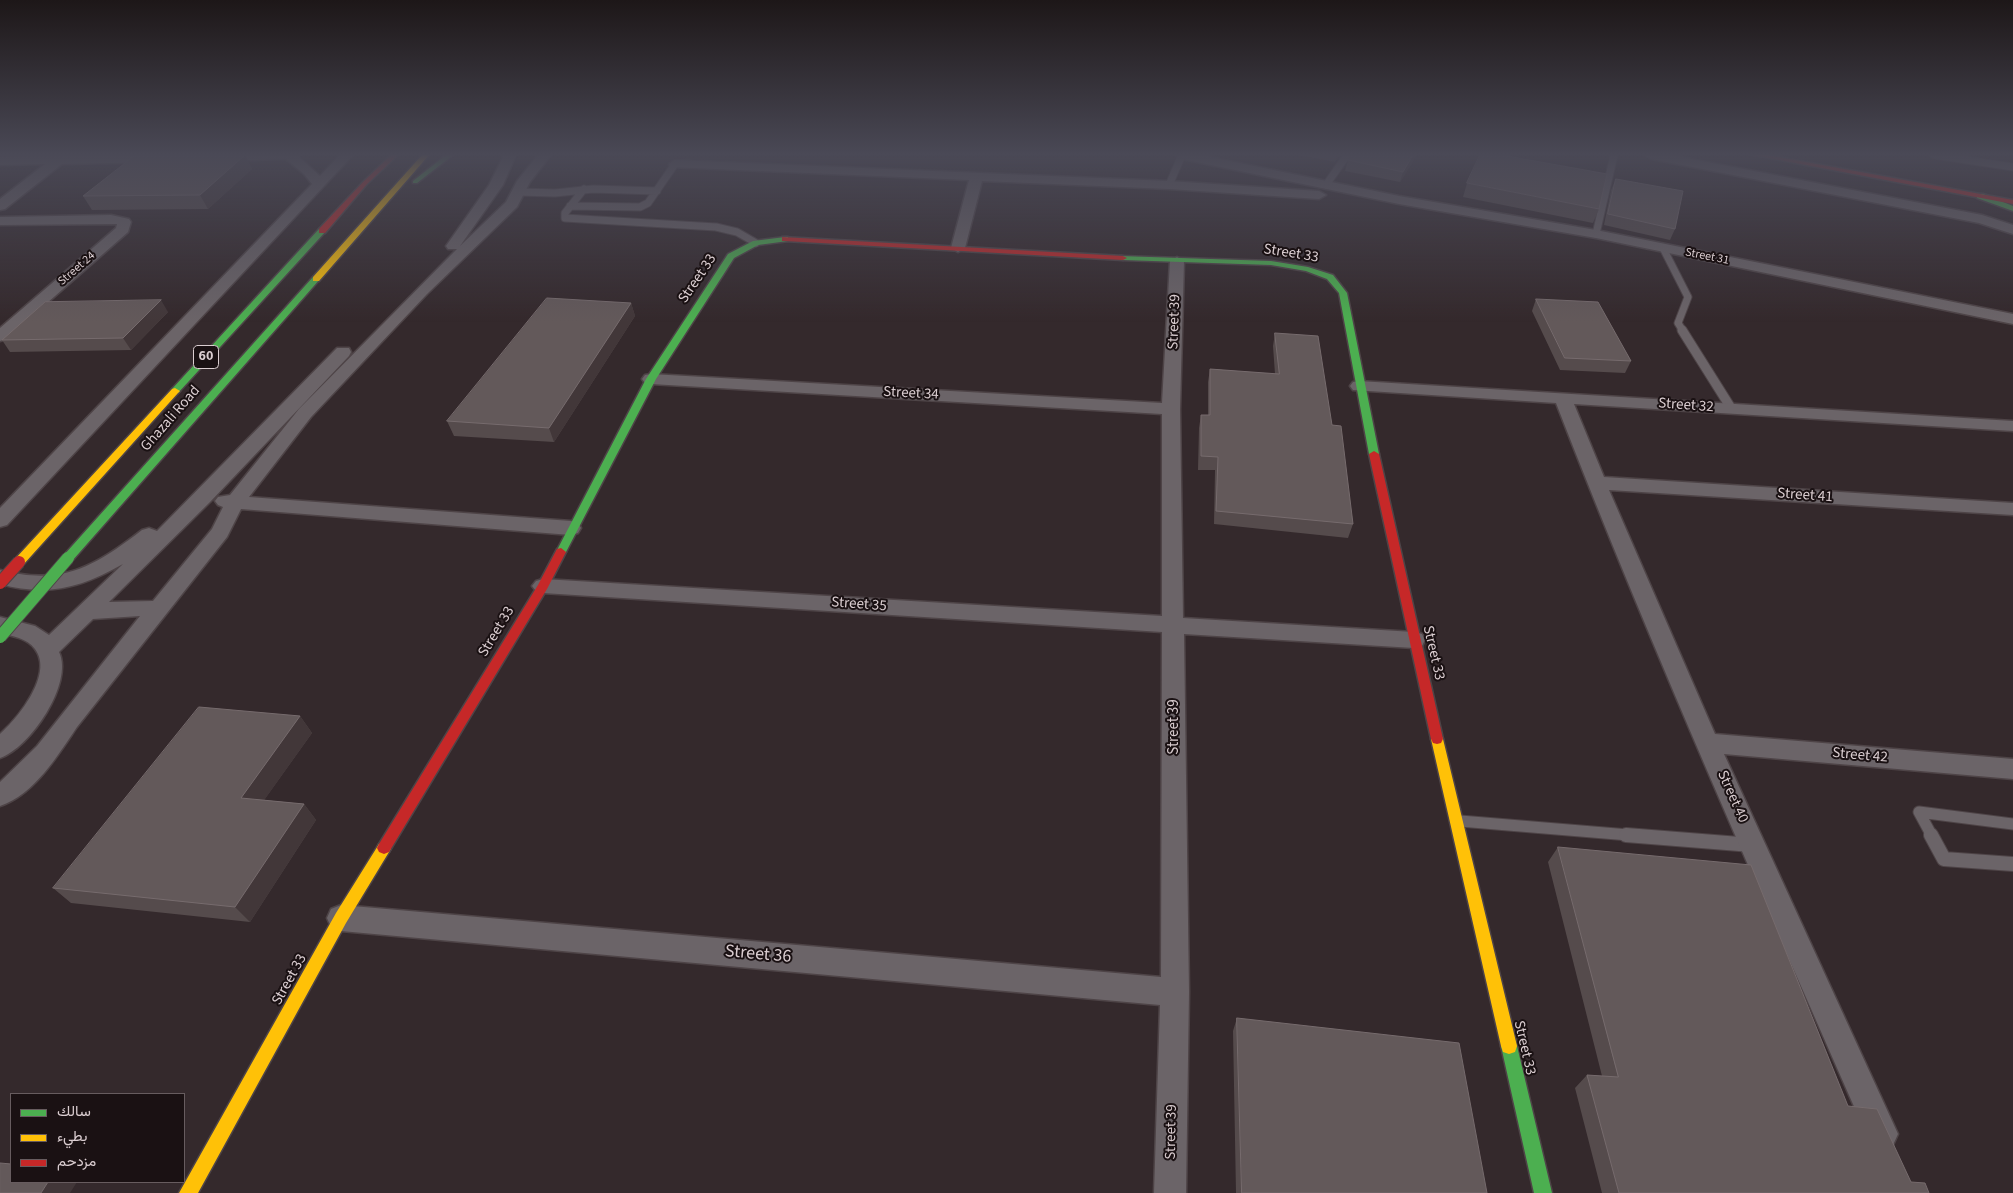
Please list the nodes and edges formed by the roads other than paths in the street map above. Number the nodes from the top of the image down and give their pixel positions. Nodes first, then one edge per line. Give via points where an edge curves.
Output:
1 (294, 211) edge
2 (340, 211) edge
3 (375, 211) edge
4 (379, 211) edge
5 (480, 211) edge
6 (505, 211) edge
7 (567, 211) edge
8 (967, 211) edge
9 (1461, 211) edge
10 (1601, 211) edge
11 (1935, 211) edge
12 (0, 222) edge
13 (365, 222) junction
14 (2013, 230) edge
15 (1596, 234) junction
16 (756, 243) junction
17 (958, 248) junction
18 (1664, 248) junction
19 (1177, 261) junction
20 (2013, 319) edge
21 (0, 336) edge
22 (651, 379) junction
23 (1358, 386) junction
24 (1563, 398) junction
25 (1731, 408) junction
26 (1171, 409) junction
27 (2010, 429) edge
28 (1596, 483) junction
29 (204, 498) junction
30 (236, 502) junction
31 (2013, 509) edge
32 (0, 520) edge
33 (571, 528) junction
34 (0, 577) edge
35 (0, 583) edge
36 (543, 586) junction
37 (158, 608) junction
38 (88, 610) junction
39 (0, 625) edge
40 (1174, 625) junction
41 (0, 637) edge
42 (1414, 640) junction
43 (49, 648) junction
44 (1707, 743) junction
45 (0, 748) edge
46 (2013, 769) edge
47 (0, 796) edge
48 (1456, 820) junction
49 (2013, 824) edge
50 (1753, 845) junction
51 (2013, 864) edge
52 (341, 918) junction
53 (1175, 992) junction
54 (1893, 1157) edge
55 (188, 1193) edge
56 (1170, 1193) edge
57 (1543, 1193) edge

1 - 32 street
2 - 35 main road, Ghazali Road / 60, bridge
3 - 13 main road, Ghazali Road / 60
4 - 13 main road
5 - 29 street via 444,256 363,331
6 - 30 street via 422,291 305,413
7 - 16 lane via 564,216 567,219 716,227 738,232
8 - 17 street
9 - 15 street, Street 31
10 - 15 lane
11 - 14 street
12 - 21 street, Street 24 via 124,222 123,229
13 - 41 main road, Ghazali Road / 60, bridge
15 - 18 street, Street 31
16 - 17 main road, Street 33 via 789,238
16 - 22 main road, Street 33 via 742,249 725,264
17 - 19 main road, Street 33
18 - 20 street, Street 31
18 - 25 lane via 1688,297 1678,323
19 - 23 main road, Street 33 via 1271,263 1308,269 1330,277 1344,293
19 - 26 street, Street 39
22 - 26 street, Street 34
22 - 33 main road, Street 33
23 - 24 street, Street 32
23 - 42 main road, Street 33
24 - 25 street, Street 32
24 - 28 street, Street 40
25 - 27 street, Street 32
26 - 40 street, Street 39
28 - 31 street, Street 41
28 - 44 street, Street 40
29 - 30 street
29 - 34 street via 182,509 117,559 73,579 33,586
29 - 38 street
30 - 33 street
30 - 37 street via 220,532
33 - 36 main road, Street 33
36 - 40 street, Street 35
36 - 52 main road, Street 33
37 - 38 street
37 - 47 street via 48,752 26,777
38 - 43 street
39 - 43 street via 14,626 35,634
40 - 42 street, Street 35
40 - 53 street, Street 39
42 - 48 main road, Street 33
43 - 45 street via 53,667 48,690 32,717
44 - 46 street, Street 42
44 - 50 street, Street 40
48 - 50 lane
48 - 57 main road, Street 33
49 - 51 lane via 1919,812 1944,859
50 - 54 street, Street 40
52 - 53 street, Street 36
52 - 55 main road, Street 33
53 - 56 street, Street 39

